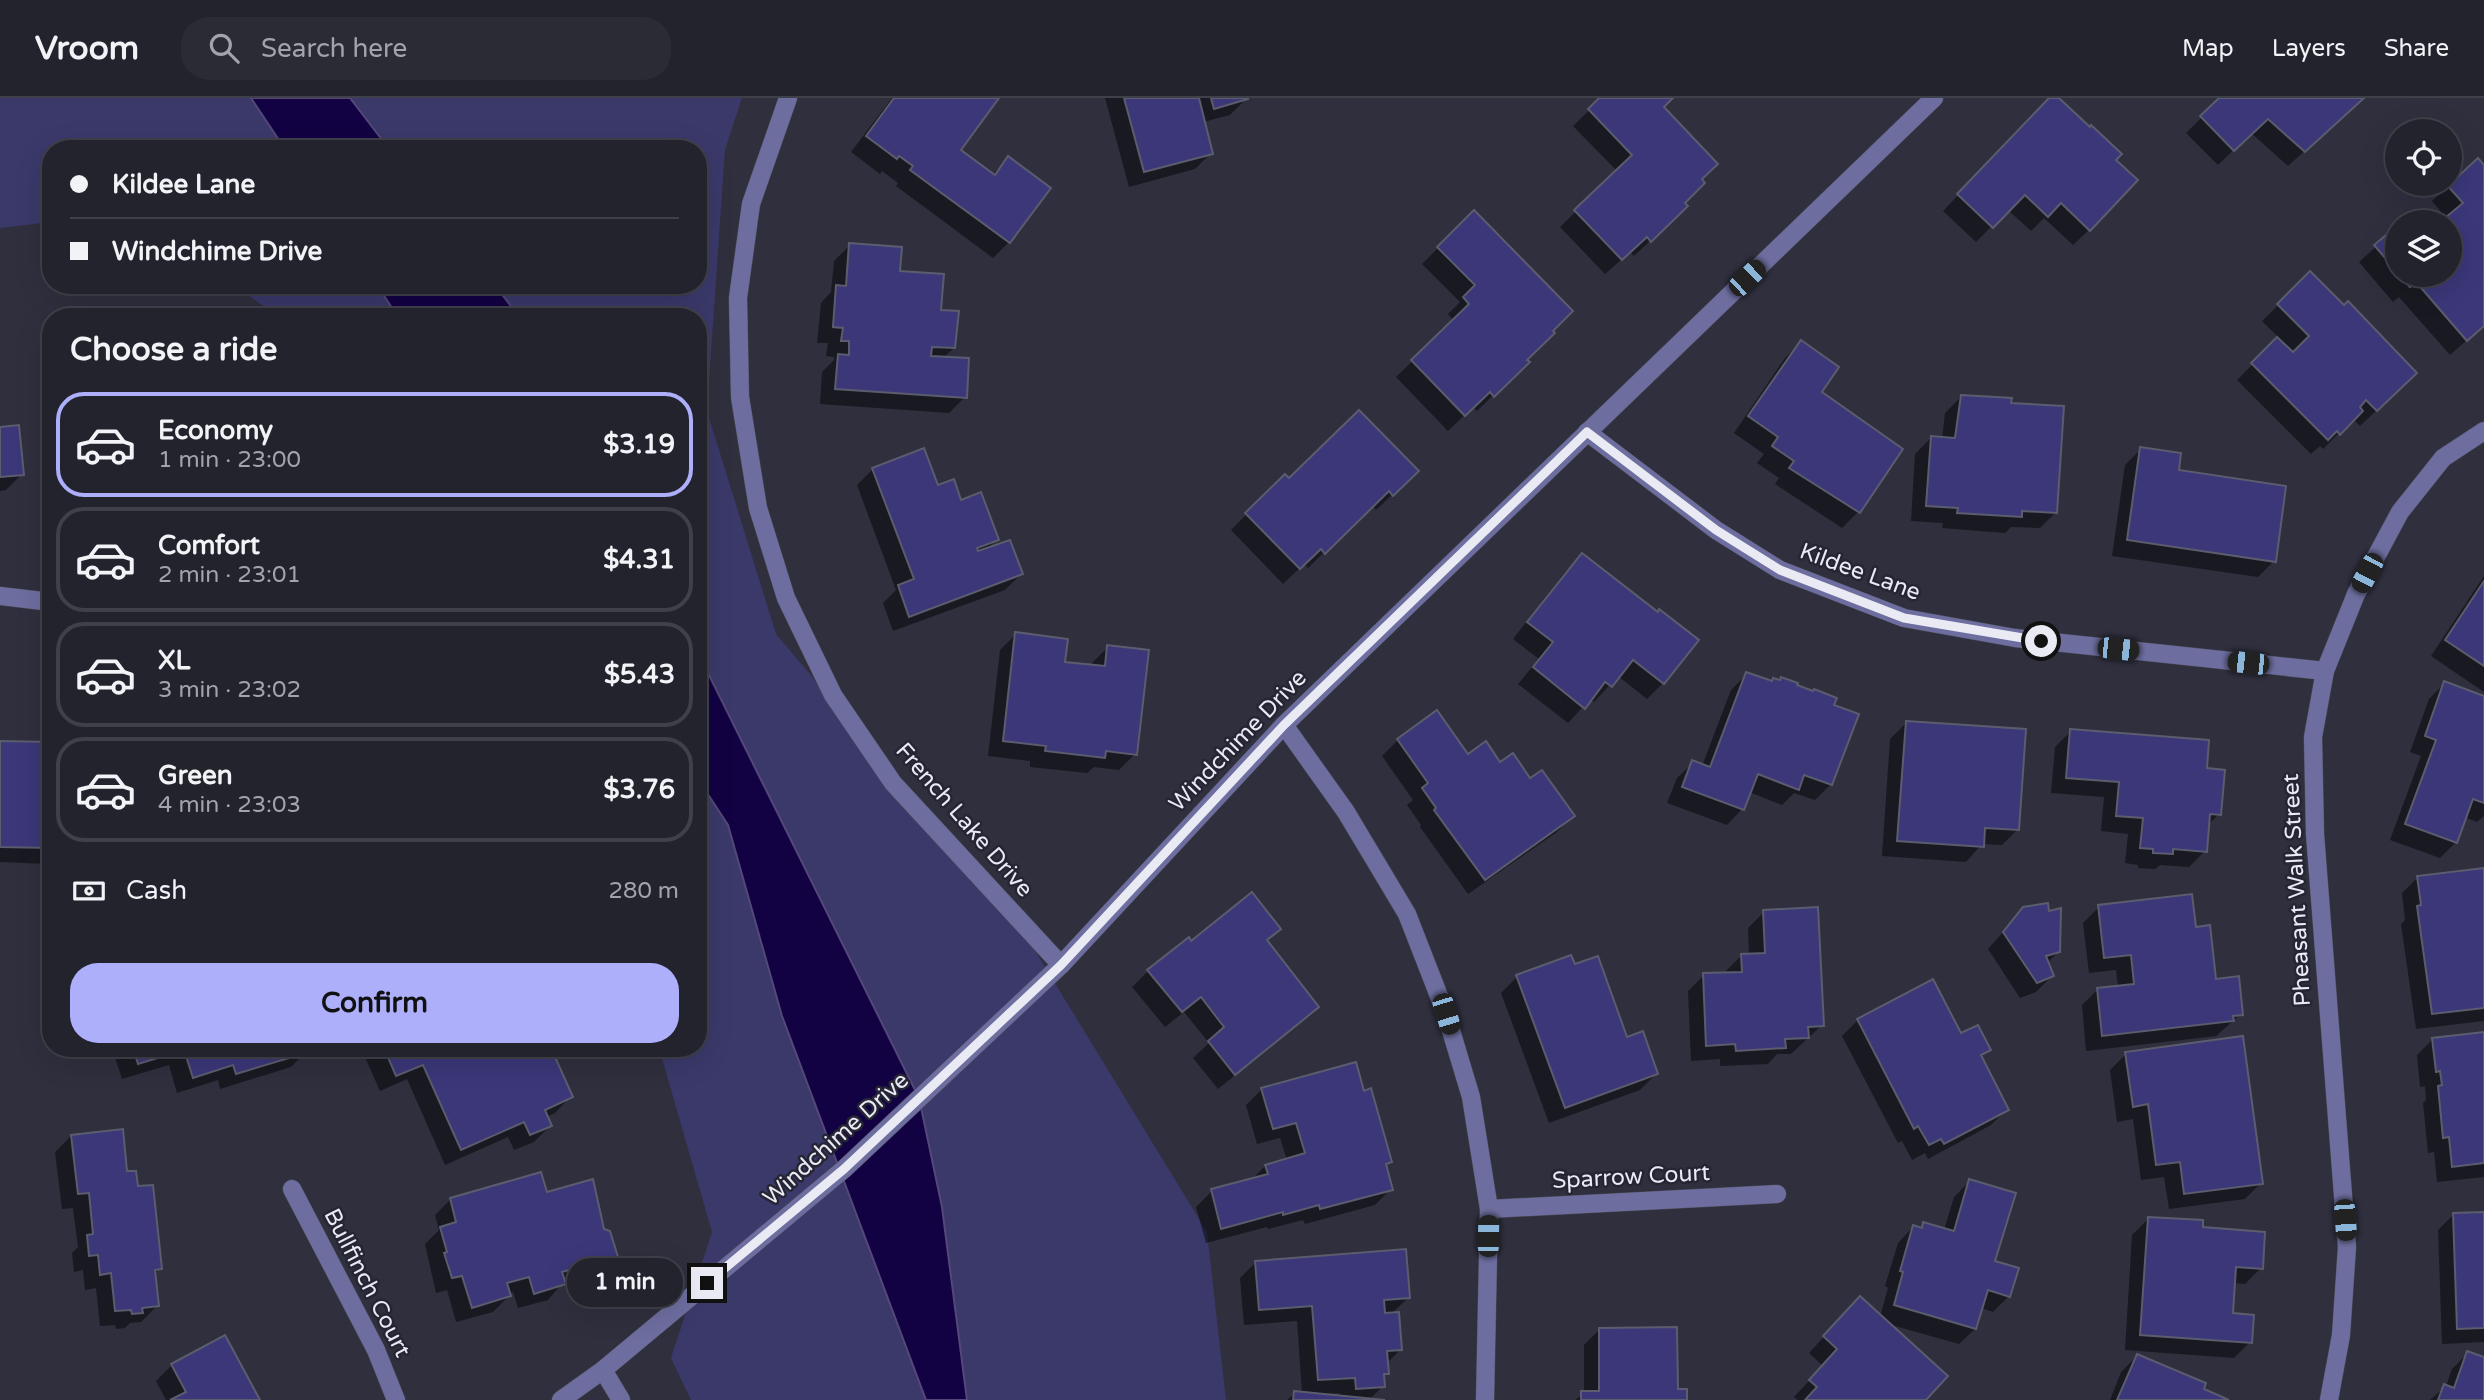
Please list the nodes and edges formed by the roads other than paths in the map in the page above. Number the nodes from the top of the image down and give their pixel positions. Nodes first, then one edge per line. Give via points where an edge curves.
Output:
1 (788, 98) edge
2 (1934, 98) edge
3 (2484, 431) edge
4 (1587, 432) junction
5 (0, 596) edge
6 (42, 602) edge
7 (2325, 671) junction
8 (1284, 725) junction
9 (1061, 965) junction
10 (292, 1189) dead end
11 (1777, 1194) dead end
12 (1489, 1209) junction
13 (603, 1370) junction
14 (396, 1400) edge
15 (561, 1400) edge
16 (621, 1400) edge
17 (1485, 1400) edge
18 (2329, 1400) edge

1 - 9 street, French Lake Drive via 751,204 738,298 740,397 758,508 786,598 833,695 893,783
2 - 4 street, Windchime Drive
3 - 7 street, Pheasant Walk Street via 2444,458 2400,512 2356,594
4 - 7 street, Kildee Lane via 1716,530 1780,570 1904,618 2015,638
4 - 8 street, Windchime Drive
5 - 6 street
7 - 18 street, Pheasant Walk Street via 2313,737 2315,834 2347,1247 2342,1335
8 - 9 street, Windchime Drive
8 - 12 street via 1346,812 1407,914 1446,1014 1471,1097
9 - 13 street, Windchime Drive via 844,1169
10 - 14 street, Bullfinch Court via 376,1350
11 - 12 street, Sparrow Court
12 - 17 street
13 - 15 street, Windchime Drive
13 - 16 street

